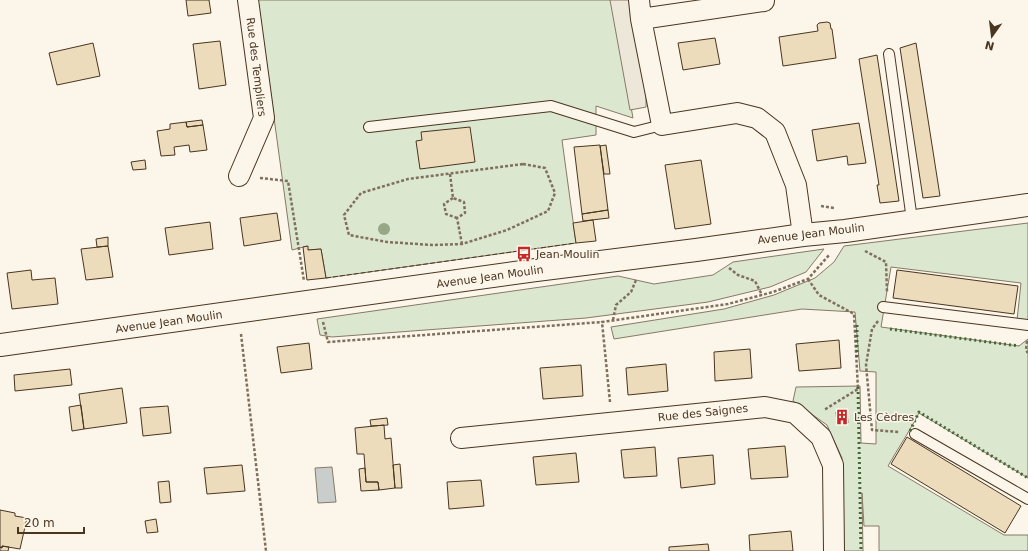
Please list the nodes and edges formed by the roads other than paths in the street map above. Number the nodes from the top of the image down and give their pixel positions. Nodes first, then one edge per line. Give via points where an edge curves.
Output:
1 (248, 0) edge
2 (764, 1) dead end
3 (640, 10) edge
4 (889, 54) dead end
5 (662, 125) junction
6 (369, 127) dead end
7 (239, 176) road end
8 (1028, 205) edge
9 (912, 220) junction
10 (803, 235) junction
11 (885, 308) road end
12 (1028, 325) edge
13 (0, 346) edge
14 (915, 434) road end
15 (461, 438) dead end
16 (1028, 499) edge
17 (834, 551) edge

1 - 7 street, Rue des Templiers via 264,118
2 - 3 street
3 - 5 street
4 - 9 lane
5 - 6 lane via 634,132 551,106
5 - 10 street via 737,113 757,118 775,132 796,185
8 - 9 main road, Avenue Jean Moulin
9 - 10 main road, Avenue Jean Moulin
10 - 13 main road, Avenue Jean Moulin
11 - 12 lane
14 - 16 lane
15 - 17 street, Rue des Saignes via 765,407 795,413 821,437 833,465

